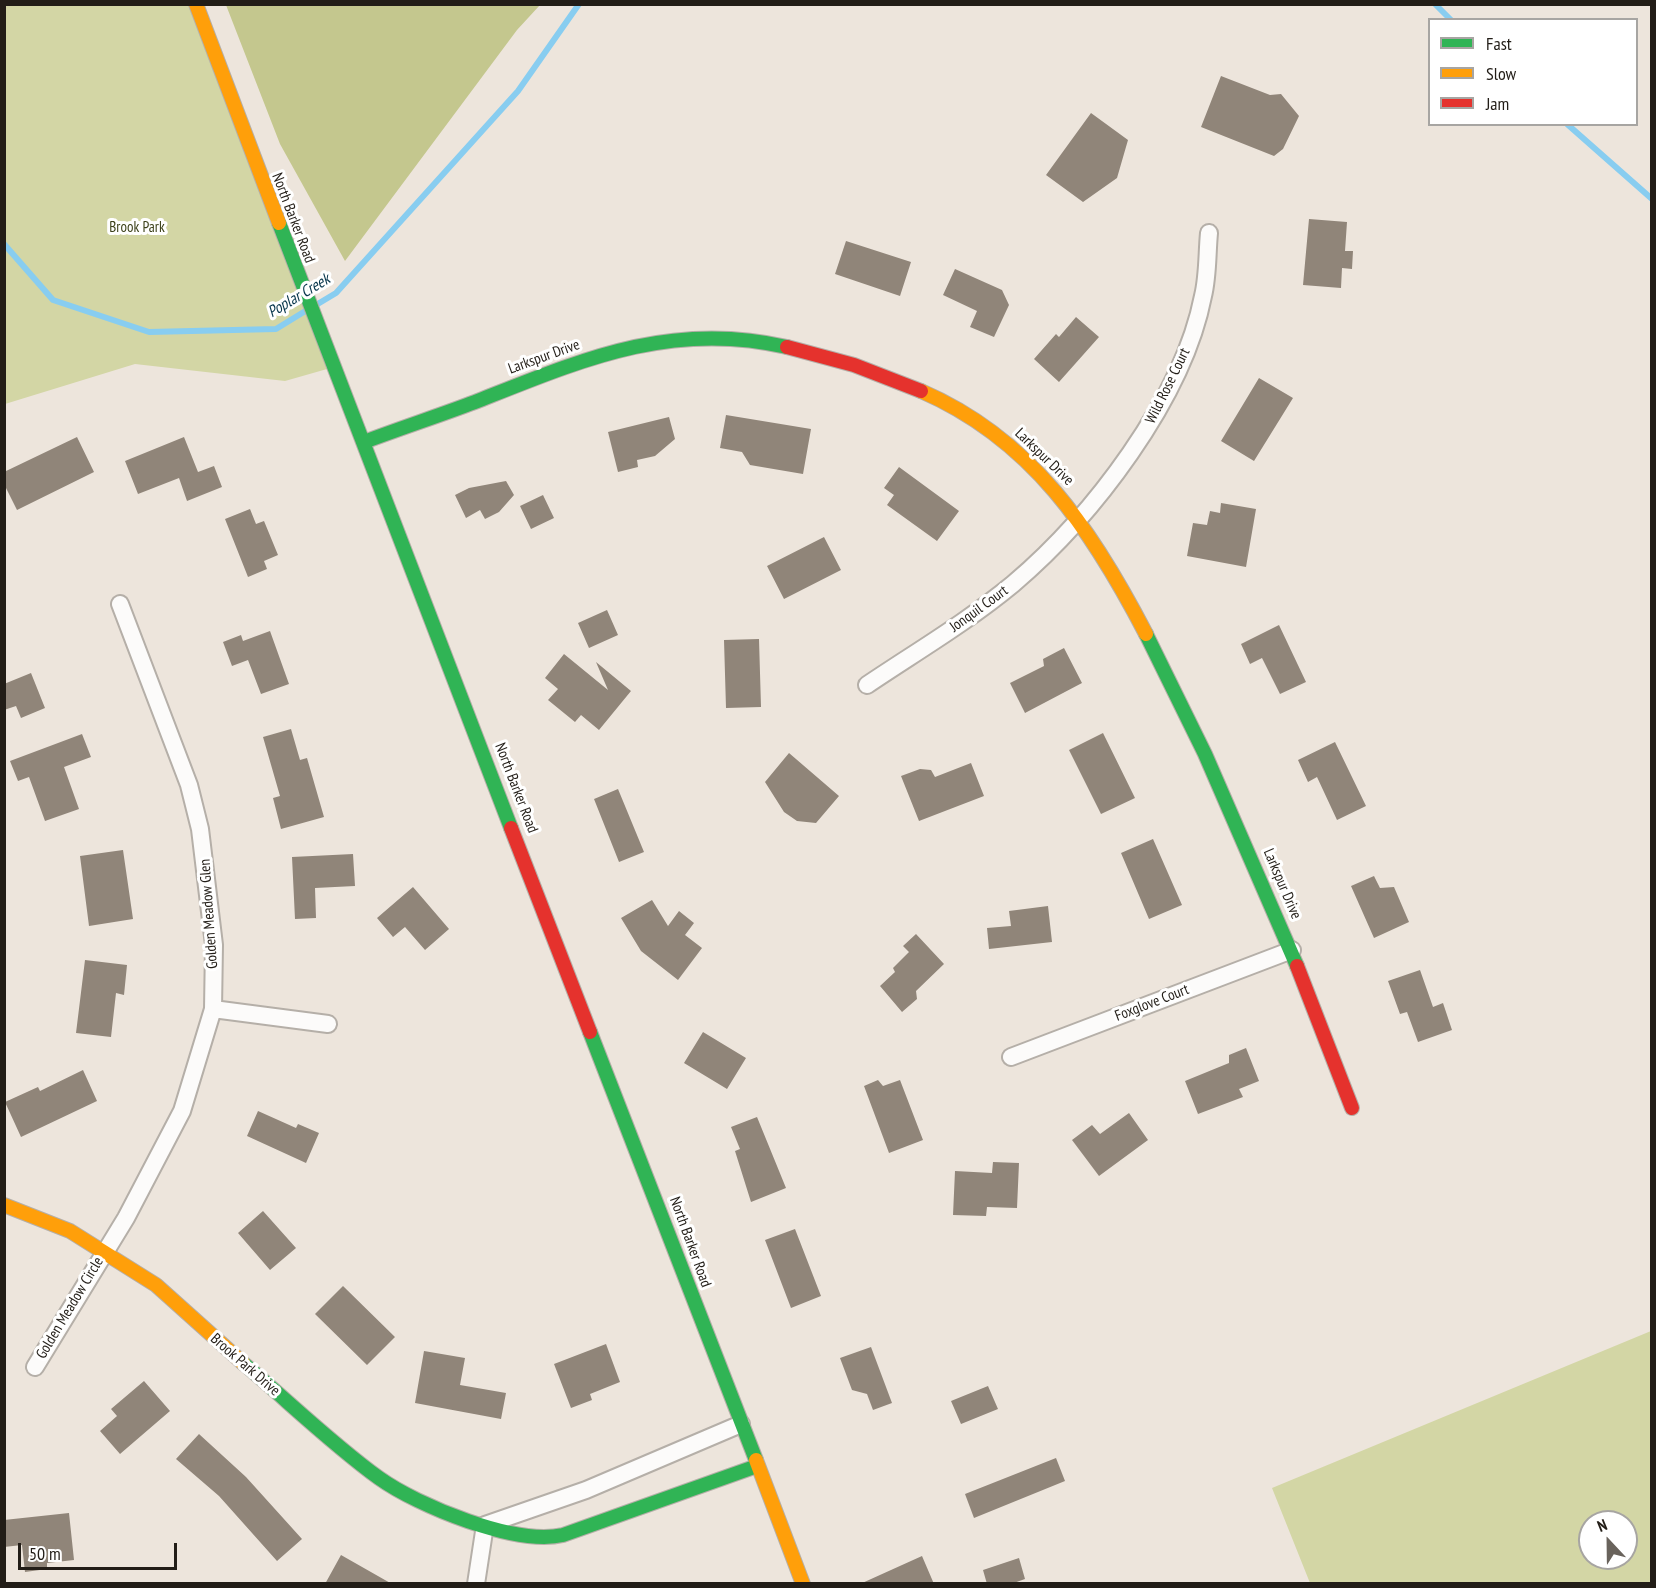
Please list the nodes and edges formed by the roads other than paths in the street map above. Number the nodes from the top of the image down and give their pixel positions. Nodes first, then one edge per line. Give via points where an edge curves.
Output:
1 (196, 4) edge
2 (1209, 233) dead end
3 (364, 442) junction
4 (1078, 517) junction
5 (120, 604) dead end
6 (867, 685) dead end
7 (1292, 950) junction
8 (213, 1009) junction
9 (328, 1024) dead end
10 (1011, 1057) dead end
11 (1352, 1108) dead end
12 (4, 1205) edge
13 (105, 1250) junction
14 (35, 1366) dead end
15 (741, 1424) junction
16 (757, 1466) junction
17 (485, 1524) junction
18 (476, 1584) edge
19 (803, 1584) edge

1 - 3 street, North Barker Road
2 - 4 street, Wild Rose Court via 1204,296 1190,343 1163,402 1124,461
3 - 4 street, Larkspur Drive via 605,353 654,341 697,337 760,340 858,366 946,402 1019,452
3 - 15 street, North Barker Road
4 - 6 street, Jonquil Court via 1012,585
4 - 7 street, Larkspur Drive via 1149,635 1240,828
5 - 8 street, Golden Meadow Glen via 189,785 201,829 214,945
7 - 10 street, Foxglove Court
7 - 11 street, Larkspur Drive
8 - 9 street
8 - 13 street, Golden Meadow Glen via 182,1111
12 - 13 street, Brook Park Drive via 70,1231
13 - 14 street, Golden Meadow Circle
13 - 17 street, Brook Park Drive via 156,1285 380,1479 414,1498
15 - 16 street, North Barker Road
15 - 17 street via 586,1490
16 - 17 street, Brook Park Drive via 643,1509 549,1538 524,1536
16 - 19 street, North Barker Road
17 - 18 street

